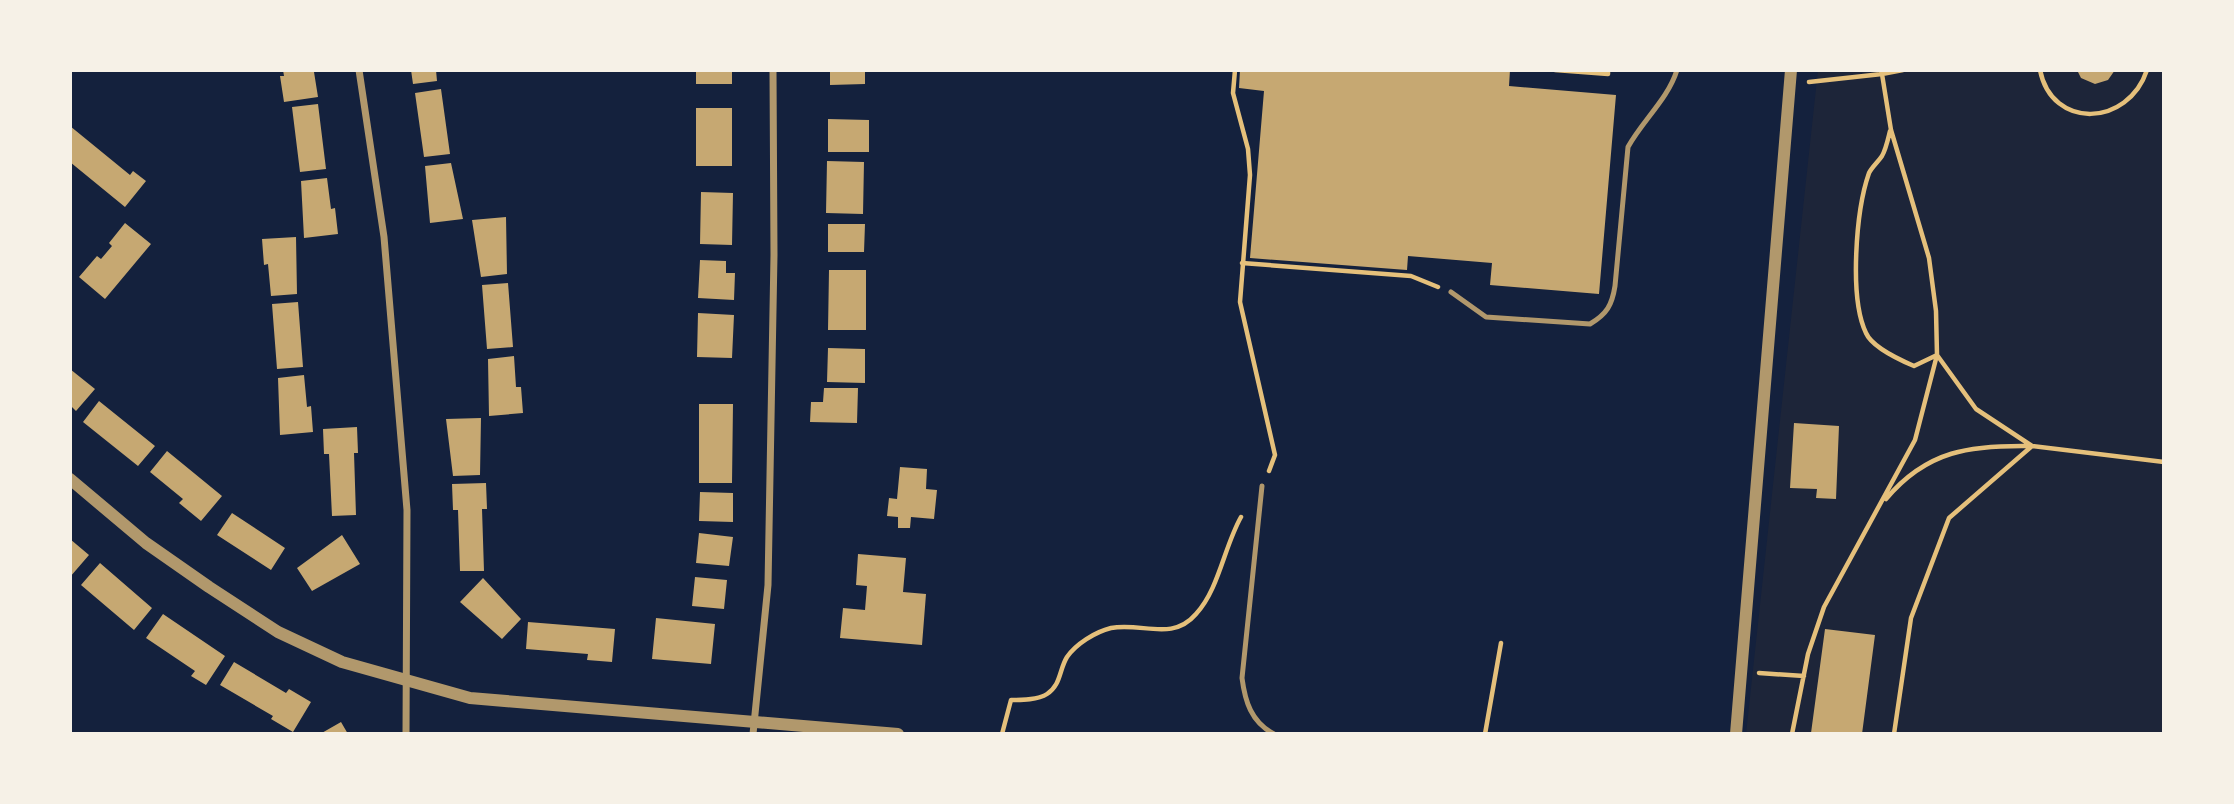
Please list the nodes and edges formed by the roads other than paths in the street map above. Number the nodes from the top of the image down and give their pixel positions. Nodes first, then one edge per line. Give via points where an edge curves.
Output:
1 (359, 70) edge
2 (774, 70) edge
3 (1677, 70) edge
4 (1791, 76) edge
5 (1451, 292) road end
6 (70, 479) edge
7 (1262, 486) road end
8 (407, 681) junction
9 (754, 720) junction
10 (406, 734) edge
11 (753, 734) edge
12 (898, 734) edge
13 (1274, 734) edge
14 (1736, 734) edge

1 - 8 street via 384,237 405,483
2 - 9 street via 768,585
3 - 5 lane via 1673,85 1629,147 1615,286 1604,316 1590,324 1486,317
4 - 14 street
6 - 8 street via 146,543 278,632 342,662
7 - 13 lane via 1242,678 1253,716
8 - 9 street via 470,698
8 - 10 street
9 - 11 street
9 - 12 street

